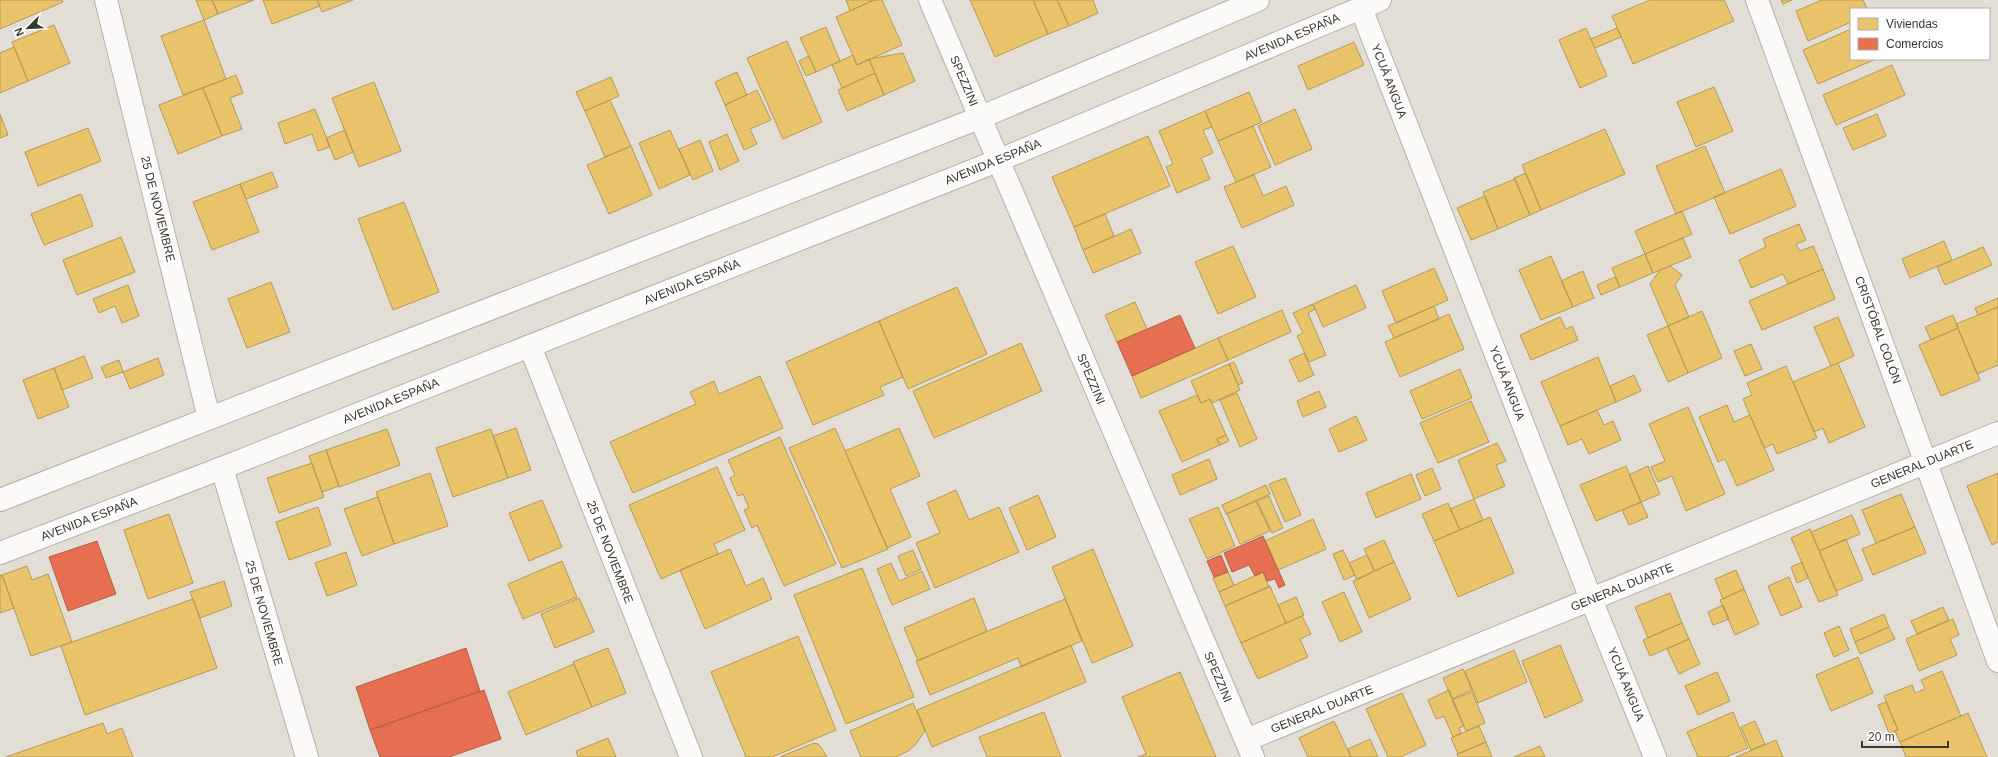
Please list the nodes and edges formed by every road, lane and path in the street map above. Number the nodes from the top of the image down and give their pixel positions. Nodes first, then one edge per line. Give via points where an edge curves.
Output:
1 (106, 0) edge
2 (930, 0) edge
3 (1258, 0) edge
4 (1757, 0) edge
5 (1371, 4) edge
6 (979, 118) junction
7 (997, 161) junction
8 (530, 346) junction
9 (209, 418) junction
10 (1998, 433) edge
11 (1926, 462) junction
12 (222, 468) junction
13 (0, 500) edge
14 (0, 553) edge
15 (1591, 599) junction
16 (1998, 661) edge
17 (1249, 749) edge
18 (307, 757) edge
19 (691, 757) edge
20 (1655, 757) edge

1 - 9 street, 25 DE NOVIEMBRE
2 - 6 street, SPEZZINI
3 - 6 street
4 - 11 street, CRISTÓBAL COLÓN
5 - 7 street, AVENIDA ESPAÑA
5 - 15 street, YCUÁ ANGUA
6 - 7 street, SPEZZINI
6 - 9 street
7 - 8 street, AVENIDA ESPAÑA
7 - 17 street, SPEZZINI
8 - 12 street, AVENIDA ESPAÑA
8 - 19 street, 25 DE NOVIEMBRE
9 - 13 street
10 - 11 street, GENERAL DUARTE
11 - 15 street, GENERAL DUARTE
11 - 16 street, CRISTÓBAL COLÓN
12 - 14 street, AVENIDA ESPAÑA
12 - 18 street, 25 DE NOVIEMBRE
15 - 17 street, GENERAL DUARTE
15 - 20 street, YCUÁ ANGUA

